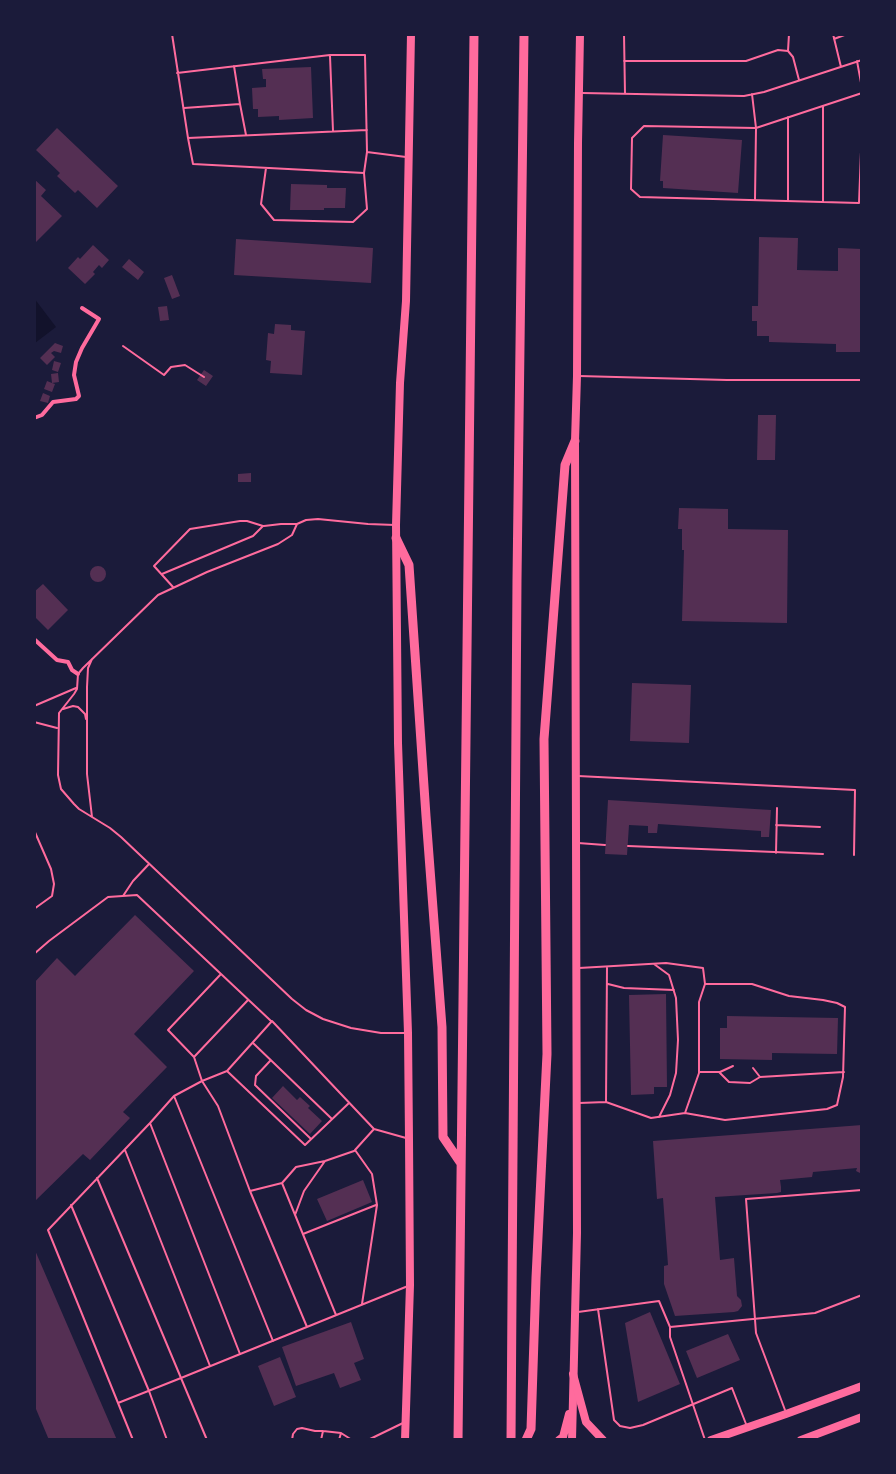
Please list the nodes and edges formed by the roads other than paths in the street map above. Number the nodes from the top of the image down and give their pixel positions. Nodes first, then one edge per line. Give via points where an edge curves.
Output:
1 (172, 34) edge
2 (410, 34) edge
3 (474, 34) edge
4 (524, 34) edge
5 (580, 34) edge
6 (624, 34) edge
7 (789, 34) edge
8 (833, 34) edge
9 (847, 34) edge
10 (834, 39) junction
11 (788, 51) junction
12 (330, 55) junction
13 (861, 60) edge
14 (624, 61) junction
15 (857, 61) junction
16 (234, 66) junction
17 (841, 67) junction
18 (177, 73) junction
19 (799, 81) junction
20 (861, 88) edge
21 (579, 93) junction
22 (861, 93) edge
23 (625, 94) junction
24 (752, 94) junction
25 (240, 104) junction
26 (824, 106) junction
27 (182, 108) junction
28 (788, 117) junction
29 (861, 126) edge
30 (756, 128) junction
31 (367, 130) junction
32 (333, 131) junction
33 (246, 135) junction
34 (188, 138) junction
35 (367, 152) junction
36 (408, 157) junction
37 (266, 168) junction
38 (364, 173) junction
39 (755, 200) junction
40 (788, 201) junction
41 (823, 202) junction
42 (82, 308) dead end
43 (577, 376) junction
44 (861, 380) edge
45 (34, 418) edge
46 (575, 441) junction
47 (297, 524) junction
48 (396, 525) junction
49 (263, 526) junction
50 (396, 538) junction
51 (162, 574) junction
52 (174, 587) junction
53 (34, 639) edge
54 (97, 653) junction
55 (78, 674) junction
56 (77, 688) junction
57 (34, 706) edge
58 (60, 711) junction
59 (87, 721) junction
60 (34, 722) edge
61 (57, 728) junction
62 (575, 776) junction
63 (777, 808) dead end
64 (92, 817) junction
65 (776, 825) junction
66 (820, 826) dead end
67 (34, 830) edge
68 (576, 843) junction
69 (605, 845) dead end
70 (628, 846) dead end
71 (776, 853) junction
72 (823, 854) dead end
73 (854, 855) dead end
74 (149, 864) junction
75 (123, 896) junction
76 (34, 909) edge
77 (34, 954) edge
78 (654, 964) junction
79 (607, 966) junction
80 (576, 968) junction
81 (221, 974) junction
82 (607, 984) junction
83 (705, 984) junction
84 (674, 990) junction
85 (248, 1000) junction
86 (272, 1021) junction
87 (408, 1033) junction
88 (252, 1043) junction
89 (194, 1057) junction
90 (270, 1061) junction
91 (733, 1066) dead end
92 (753, 1068) dead end
93 (227, 1071) junction
94 (699, 1072) junction
95 (718, 1072) junction
96 (844, 1072) junction
97 (760, 1077) junction
98 (202, 1081) junction
99 (174, 1096) junction
100 (606, 1102) junction
101 (349, 1103) junction
102 (576, 1103) junction
103 (685, 1113) junction
104 (659, 1117) junction
105 (332, 1119) junction
106 (150, 1123) junction
107 (374, 1129) junction
108 (311, 1139) junction
109 (409, 1139) junction
110 (125, 1150) junction
111 (355, 1150) junction
112 (325, 1161) junction
113 (460, 1163) junction
114 (97, 1178) junction
115 (282, 1183) junction
116 (861, 1190) edge
117 (250, 1191) junction
118 (376, 1205) junction
119 (71, 1206) junction
120 (295, 1215) junction
121 (303, 1234) junction
122 (410, 1285) junction
123 (861, 1295) edge
124 (362, 1305) junction
125 (598, 1309) junction
126 (575, 1312) junction
127 (336, 1316) junction
128 (755, 1319) junction
129 (307, 1327) junction
130 (670, 1327) junction
131 (273, 1341) junction
132 (240, 1354) junction
133 (210, 1366) junction
134 (573, 1374) junction
135 (181, 1378) junction
136 (861, 1386) edge
137 (149, 1391) junction
138 (118, 1403) junction
139 (694, 1403) junction
140 (572, 1404) junction
141 (786, 1414) junction
142 (861, 1417) edge
143 (406, 1422) junction
144 (748, 1427) junction
145 (323, 1431) junction
146 (341, 1433) junction
147 (133, 1440) edge
148 (167, 1440) edge
149 (207, 1440) edge
150 (292, 1440) edge
151 (321, 1440) edge
152 (339, 1440) edge
153 (352, 1440) edge
154 (369, 1440) edge
155 (405, 1440) edge
156 (458, 1440) edge
157 (511, 1440) edge
158 (526, 1440) edge
159 (559, 1440) edge
160 (572, 1440) edge
161 (603, 1440) edge
162 (705, 1440) edge
163 (711, 1440) edge
164 (801, 1440) edge

1 - 18 lane
2 - 36 main road
3 - 113 highway
4 - 157 highway
5 - 21 main road
6 - 14 lane
7 - 11 lane
8 - 10 lane
9 - 10 lane
10 - 17 lane
11 - 14 lane via 778,50 746,61
11 - 19 lane
12 - 16 lane
12 - 31 lane via 365,55
12 - 32 lane
13 - 15 lane
14 - 23 lane
15 - 17 lane
15 - 20 lane
16 - 18 lane
16 - 25 lane
17 - 19 lane
18 - 27 lane
19 - 24 lane
21 - 23 lane
21 - 43 main road
22 - 26 lane
23 - 24 lane
24 - 30 lane
25 - 27 lane
25 - 33 lane
26 - 28 lane
26 - 41 lane
27 - 34 lane
28 - 30 lane
28 - 40 lane
29 - 41 lane via 859,203
30 - 39 lane
30 - 39 lane via 644,126 632,138 631,189 640,197
31 - 32 lane
31 - 35 lane
32 - 33 lane
33 - 34 lane
34 - 37 lane via 193,164
35 - 36 lane
35 - 38 lane
36 - 48 main road
37 - 38 lane
37 - 38 lane via 261,204 273,220 353,222 367,209
39 - 40 lane
40 - 41 lane
42 - 45 street via 99,319 76,362 74,375 79,396 53,402
43 - 44 lane
43 - 46 main road
46 - 62 main road
46 - 158 highway via 565,465 544,739 547,1054 531,1429
47 - 48 lane via 318,519
47 - 49 lane
47 - 52 lane via 292,535 278,544
48 - 50 main road
49 - 51 lane via 254,536
49 - 51 lane via 240,521 190,529 154,566
50 - 87 main road
50 - 113 highway via 409,566 442,1027 443,1137
51 - 52 lane
52 - 54 lane via 158,595
53 - 55 street via 57,660 68,662
54 - 55 lane
54 - 59 lane via 87,672
55 - 56 lane
56 - 57 lane
56 - 58 lane
58 - 59 lane via 78,708
58 - 61 lane
59 - 64 lane
60 - 61 lane
61 - 64 lane via 61,789
62 - 68 main road
62 - 73 lane via 855,790
63 - 65 lane
64 - 74 lane
65 - 66 lane
65 - 71 lane
67 - 76 lane via 54,884 52,896
68 - 69 lane
68 - 80 main road
70 - 71 lane
71 - 72 lane
74 - 75 lane
74 - 87 lane via 306,1010 351,1028
75 - 77 lane via 108,897
75 - 81 lane via 137,895
78 - 79 lane
78 - 83 lane via 703,968
78 - 84 lane via 669,975
79 - 80 lane
79 - 82 lane
80 - 102 main road
81 - 85 lane
81 - 89 lane via 168,1030
82 - 84 lane
82 - 100 lane
83 - 94 lane via 699,1002
83 - 96 lane via 752,984 844,1007
84 - 104 lane via 676,1073
85 - 86 lane
85 - 89 lane
86 - 88 lane
86 - 101 lane
87 - 109 main road
88 - 90 lane
88 - 93 lane
89 - 98 lane
90 - 105 lane
90 - 108 lane via 256,1076 255,1085
91 - 95 lane
92 - 97 lane
93 - 98 lane
93 - 108 lane via 305,1145
94 - 95 lane
94 - 103 lane
95 - 97 lane via 729,1082 750,1083
96 - 97 lane
96 - 103 lane via 837,1105 827,1109 725,1120
98 - 99 lane
98 - 117 lane via 218,1106
99 - 106 lane
99 - 131 lane
100 - 102 lane
100 - 104 lane via 651,1118
101 - 105 lane
101 - 107 lane
102 - 126 main road
103 - 104 lane
105 - 108 lane
106 - 110 lane
106 - 132 lane
107 - 109 lane
107 - 111 lane
109 - 122 main road
110 - 114 lane
110 - 133 lane
111 - 112 lane
111 - 118 lane via 372,1174
112 - 115 lane via 296,1167
112 - 120 lane via 304,1191
113 - 156 highway
114 - 119 lane
114 - 135 lane
115 - 117 lane
115 - 120 lane
116 - 128 lane via 746,1199
117 - 129 lane
118 - 121 lane
118 - 124 lane
119 - 137 lane
119 - 138 lane via 48,1230
120 - 121 lane
121 - 127 lane
122 - 124 lane
122 - 143 main road
123 - 128 lane via 815,1313
124 - 127 lane
125 - 126 lane
125 - 130 lane via 659,1301
125 - 139 lane via 614,1420 620,1426 643,1425
126 - 134 main road
127 - 129 lane
128 - 130 lane
128 - 141 lane via 756,1333
129 - 131 lane
130 - 139 lane via 670,1337
131 - 132 lane
132 - 133 lane
133 - 135 lane
134 - 140 main road
134 - 161 main road via 586,1422
135 - 137 lane
135 - 149 lane
136 - 141 main road
137 - 138 lane
137 - 148 lane
138 - 147 lane
139 - 144 lane via 732,1388
139 - 162 lane
140 - 159 main road
140 - 160 main road
141 - 144 main road
142 - 164 main road
143 - 154 lane
143 - 155 main road
144 - 163 main road
145 - 146 lane
145 - 150 lane via 297,1429
145 - 151 lane
146 - 152 lane
146 - 153 lane

